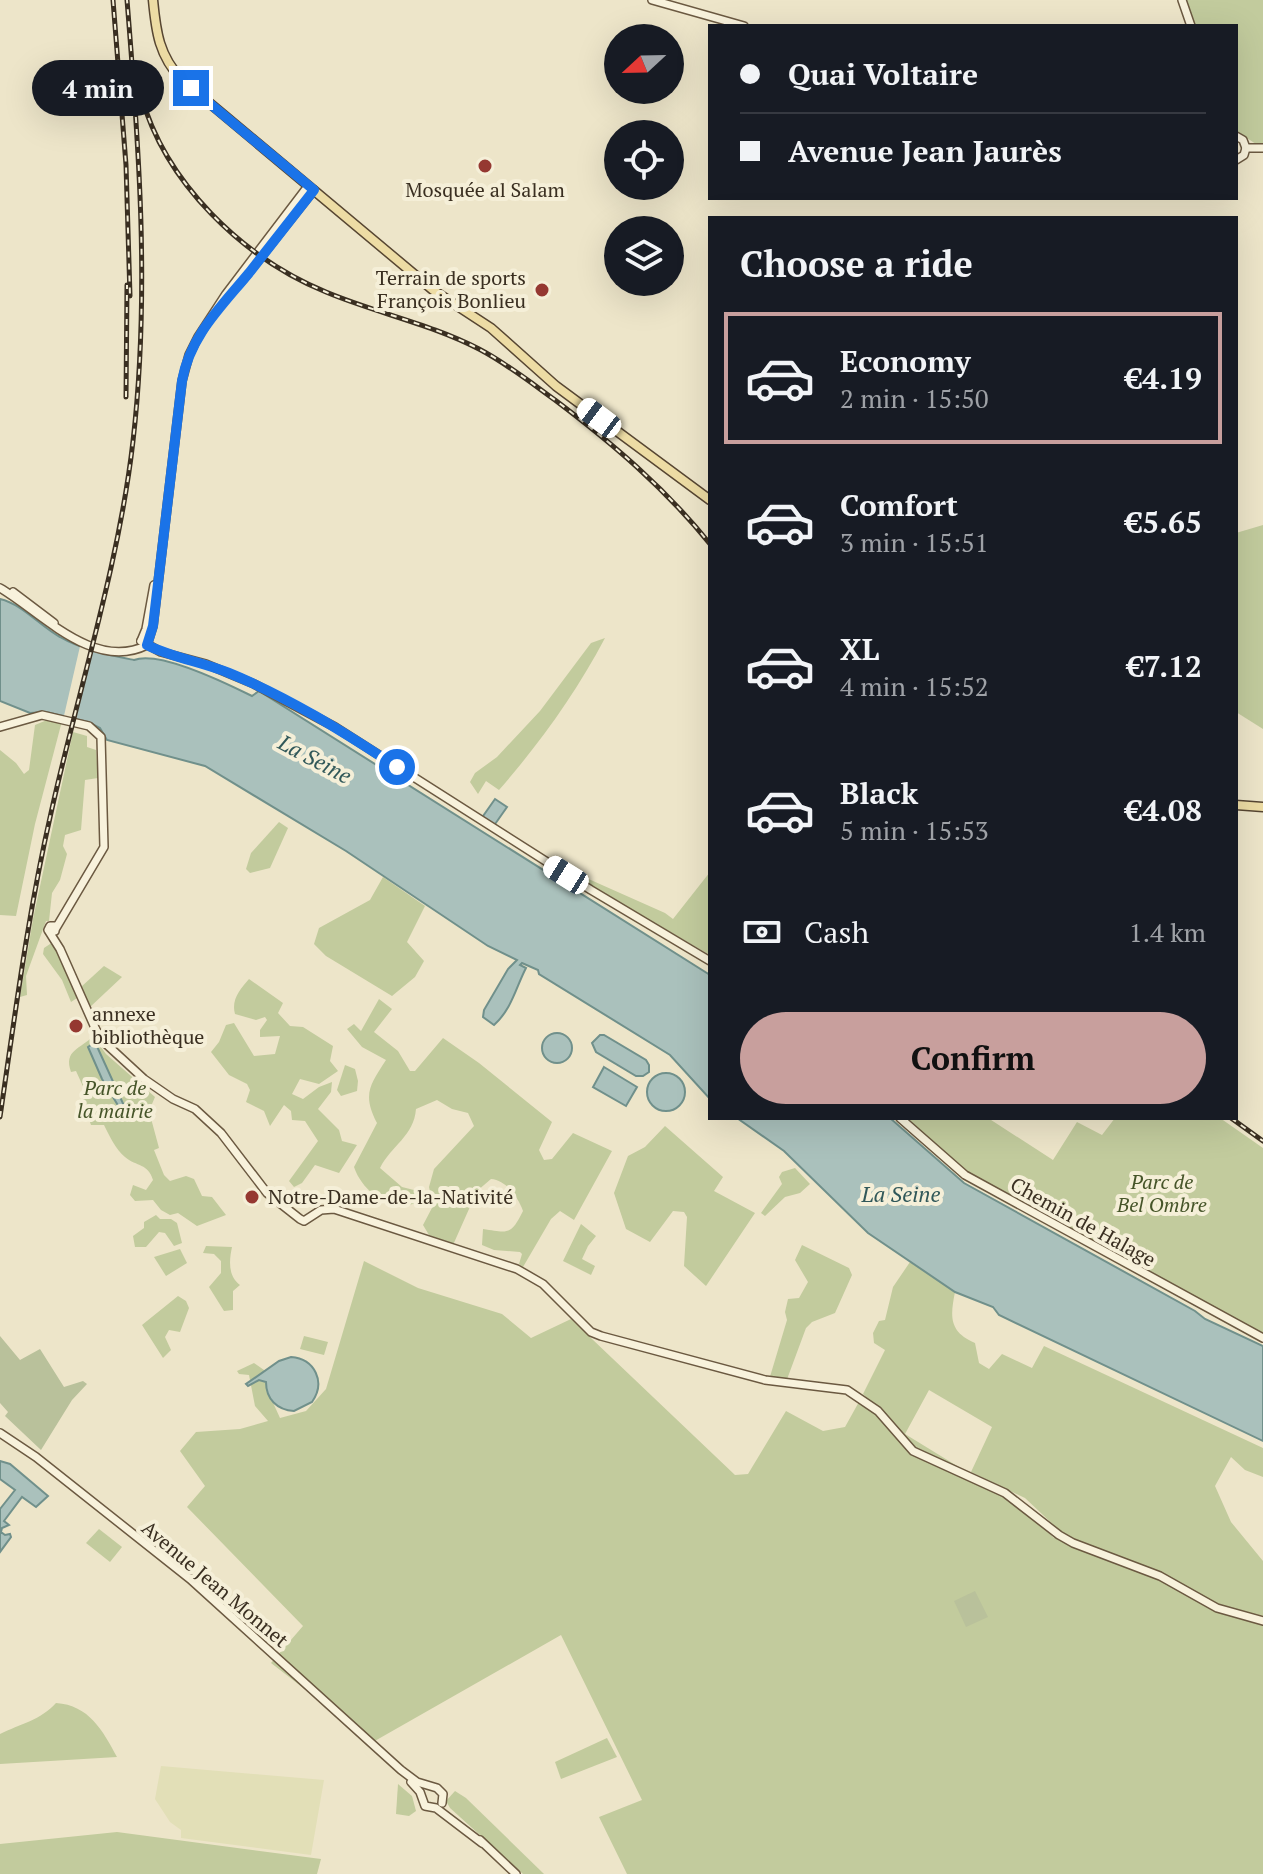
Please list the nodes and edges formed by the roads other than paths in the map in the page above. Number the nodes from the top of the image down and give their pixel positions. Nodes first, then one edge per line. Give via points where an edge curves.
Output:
1 (153, 0) edge
2 (652, 0) edge
3 (1182, 0) edge
4 (737, 24) edge
5 (1190, 24) edge
6 (1238, 137) edge
7 (1246, 148) junction
8 (1263, 148) edge
9 (1238, 159) edge
10 (311, 188) junction
11 (324, 199) junction
12 (302, 206) junction
13 (221, 305) junction
14 (708, 499) edge
15 (0, 586) edge
16 (144, 643) junction
17 (0, 727) edge
18 (1238, 805) edge
19 (1262, 807) edge
20 (708, 960) edge
21 (902, 1120) edge
22 (1263, 1338) edge
23 (0, 1433) edge
24 (1263, 1621) edge
25 (401, 1770) junction
26 (430, 1787) junction
27 (422, 1795) junction
28 (439, 1805) junction
29 (516, 1874) edge

1 - 10 main road via 159,44 168,64
2 - 4 street
3 - 5 street
6 - 7 street
7 - 8 street
7 - 9 street
10 - 11 main road
10 - 12 street
10 - 13 street
11 - 12 street
11 - 14 main road via 433,290 491,328 556,386
12 - 13 street
13 - 16 street via 194,343 184,370 153,626
15 - 16 street via 75,639 121,651 137,650
16 - 20 street via 254,684 373,751
17 - 24 street via 52,716 96,730 101,737 105,842 52,929 105,1043 144,1079 195,1109 224,1136 273,1200 304,1221 334,1209 517,1269 543,1284 601,1336 765,1380 847,1390 878,1411 913,1451 1005,1493 1073,1543 1160,1576 1217,1608
18 - 19 main road
21 - 22 street, Chemin de Halage via 965,1175
23 - 25 street, Avenue Jean Monnet via 190,1579
25 - 26 street, Avenue Jean Monnet
25 - 27 street, Avenue Jean Monnet
26 - 27 street
26 - 28 street via 441,1791
27 - 28 street, Avenue Jean Monnet via 425,1806
28 - 29 street

